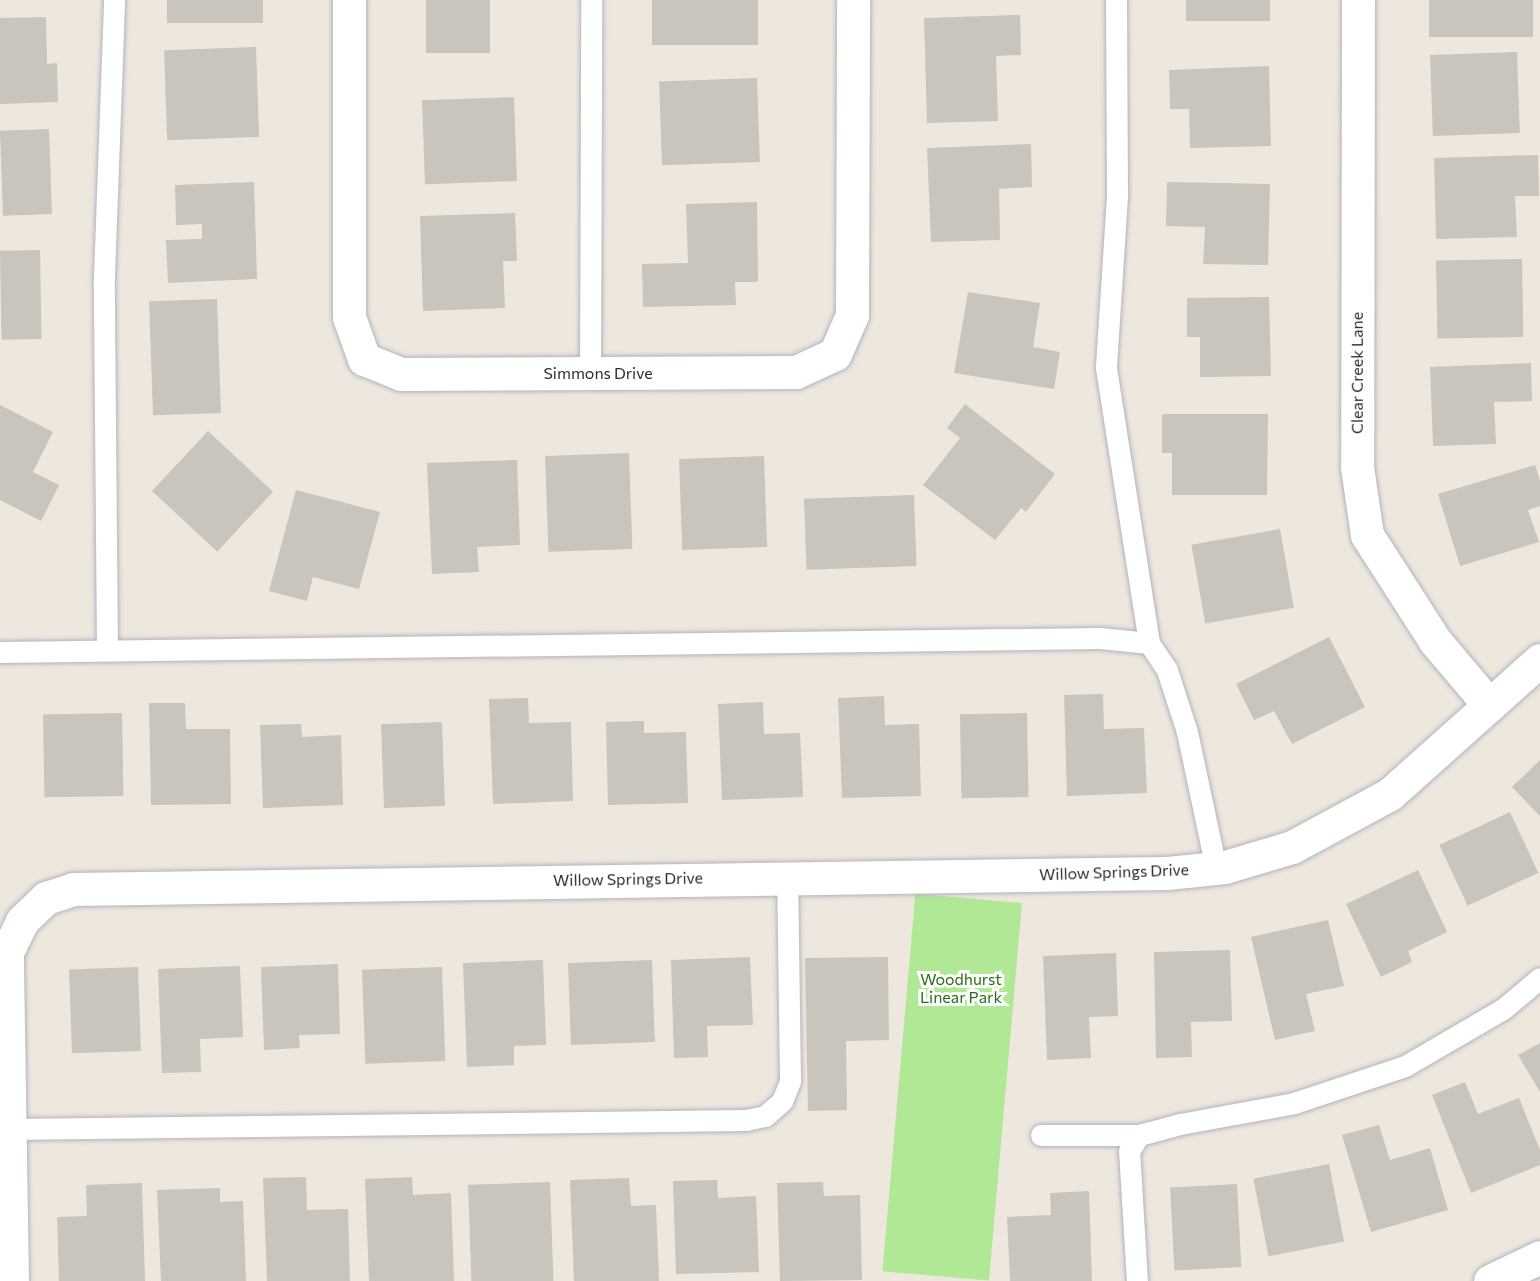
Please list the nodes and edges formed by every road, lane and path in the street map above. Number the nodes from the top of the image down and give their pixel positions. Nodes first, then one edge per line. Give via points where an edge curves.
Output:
1 (114, 0) edge
2 (349, 0) edge
3 (591, 0) edge
4 (853, 0) edge
5 (1116, 0) edge
6 (1358, 0) edge
7 (590, 374) junction
8 (1149, 643) junction
9 (107, 651) junction
10 (0, 652) edge
11 (1540, 660) edge
12 (1490, 705) junction
13 (1216, 868) junction
14 (787, 877) junction
15 (1540, 978) edge
16 (9, 1129) junction
17 (1041, 1135) dead end
18 (1139, 1135) junction
19 (1540, 1257) edge
20 (12, 1281) edge
21 (1137, 1281) edge
22 (1490, 1281) edge

1 - 9 lane via 104,276
2 - 7 street, Simmons Drive via 349,317 364,359 400,374
3 - 7 lane
4 - 7 street, Simmons Drive via 852,315 836,354 796,372
5 - 8 lane via 1117,196 1106,368
6 - 12 street, Clear Creek Lane via 1357,467 1367,535 1435,641
8 - 9 lane via 1100,638
8 - 13 lane via 1167,670 1187,732
9 - 10 lane
11 - 12 street, Willow Springs Drive
12 - 13 street, Willow Springs Drive via 1390,794 1292,847
13 - 14 street, Willow Springs Drive via 1167,873
14 - 16 street, Willow Springs Drive via 74,889 46,898 22,921 7,952
14 - 16 lane via 790,1081 782,1101 765,1116 746,1120
15 - 18 lane via 1503,1009 1405,1066 1294,1103
16 - 20 street, Willow Springs Drive
17 - 18 lane
18 - 21 lane via 1129,1151
19 - 22 street

